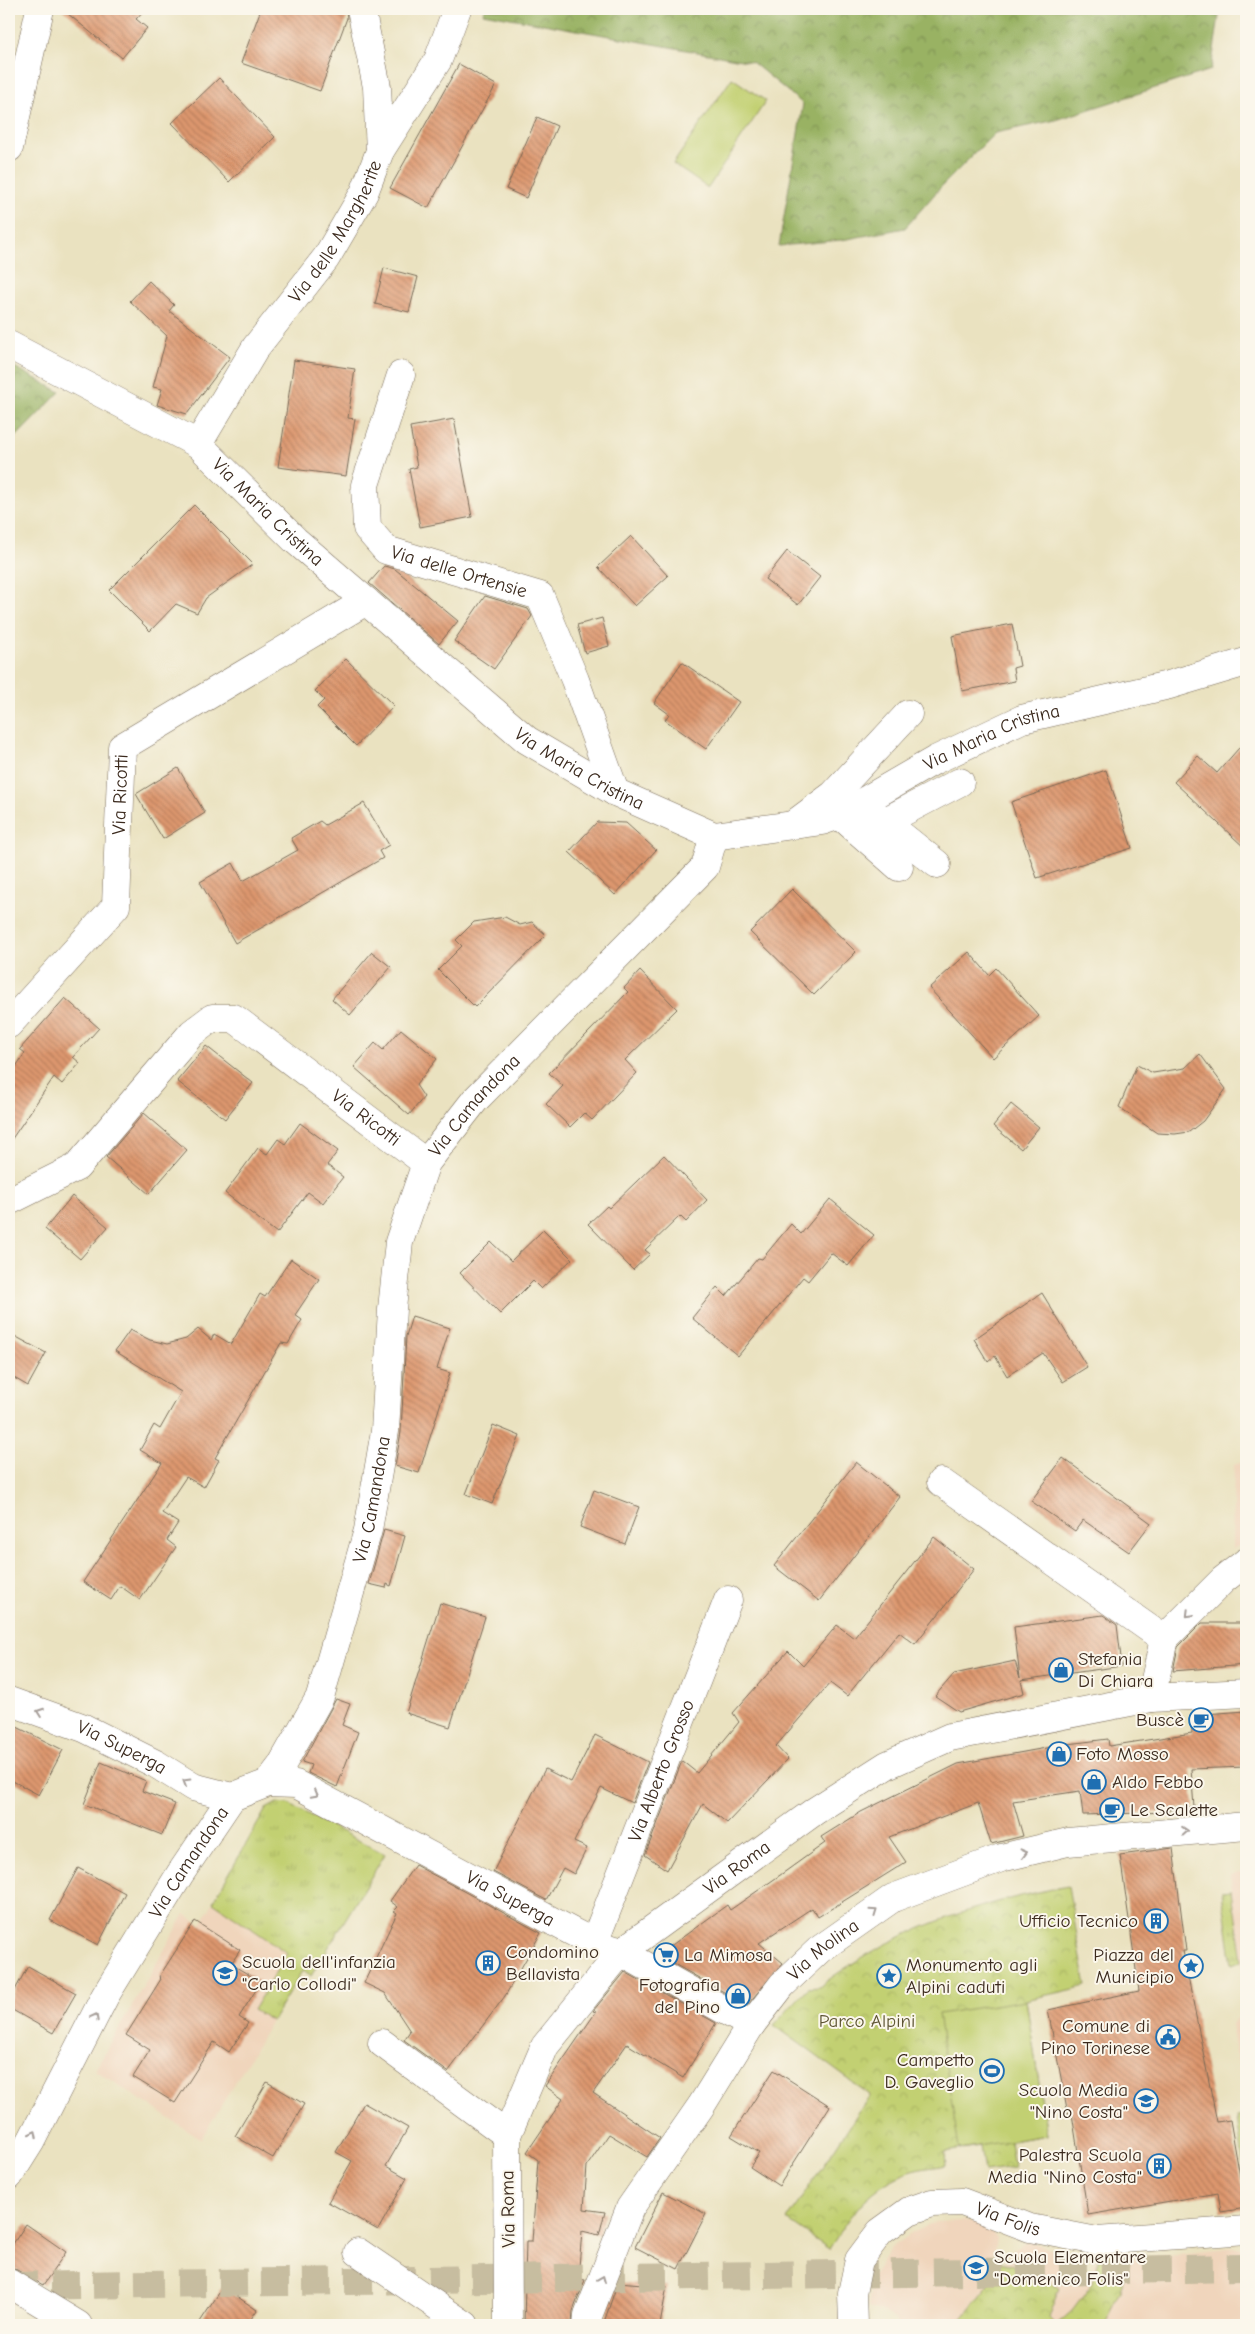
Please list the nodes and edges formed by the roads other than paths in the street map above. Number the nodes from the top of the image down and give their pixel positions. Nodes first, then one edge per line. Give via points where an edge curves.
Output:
1 (40, 9) edge
2 (361, 9) edge
3 (457, 9) edge
4 (9, 148) edge
5 (380, 151) junction
6 (9, 346) edge
7 (401, 375) dead end
8 (198, 444) junction
9 (366, 601) junction
10 (1246, 662) edge
11 (908, 714) dead end
12 (960, 782) dead end
13 (615, 792) junction
14 (851, 809) junction
15 (884, 822) junction
16 (792, 825) junction
17 (714, 836) junction
18 (937, 864) dead end
19 (899, 867) dead end
20 (9, 1024) edge
21 (426, 1163) junction
22 (9, 1201) edge
23 (940, 1482) dead end
24 (1246, 1562) edge
25 (728, 1600) dead end
26 (1164, 1639) junction
27 (1246, 1692) edge
28 (1151, 1698) junction
29 (9, 1701) edge
30 (268, 1783) junction
31 (232, 1797) junction
32 (1246, 1826) edge
33 (594, 1943) junction
34 (621, 1952) junction
35 (751, 2025) junction
36 (382, 2044) dead end
37 (507, 2135) junction
38 (9, 2176) edge
39 (1246, 2230) edge
40 (358, 2252) dead end
41 (9, 2283) edge
42 (78, 2325) edge
43 (465, 2325) edge
44 (508, 2325) edge
45 (587, 2325) edge
46 (853, 2325) edge

1 - 4 street
2 - 5 street via 377,87
3 - 5 street, Via delle Margherite via 438,60
5 - 8 street, Via delle Margherite via 364,192 326,258 256,347
6 - 8 street, Via Maria Cristina
7 - 13 street, Via delle Ortensie via 365,485 367,528 386,550 540,596 576,680
8 - 9 street, Via Maria Cristina via 294,540
9 - 13 street, Via Maria Cristina via 528,740
9 - 20 street, Via Ricotti via 122,747 116,906
10 - 14 street, Via Maria Cristina via 1169,685 1022,719 935,760
11 - 16 street via 833,794
12 - 15 street
13 - 17 street, Via Maria Cristina
14 - 15 street
14 - 16 street, Via Maria Cristina
14 - 19 street
15 - 18 street
16 - 17 street, Via Maria Cristina
17 - 21 street, Via Camandona via 704,867 475,1100
21 - 22 street, Via Ricotti via 234,1018 212,1018 192,1033 77,1167
21 - 30 street, Via Camandona via 399,1242 385,1431 368,1530 320,1697
23 - 26 street
24 -> 26 street
25 - 33 street, Via Alberto Grosso
26 - 28 street
27 - 28 street, Via Roma
28 - 34 street, Via Roma via 950,1737 887,1765 814,1811
31 -> 29 street, Via Superga via 193,1787 156,1764 84,1728
30 - 31 street, Via Camandona
30 -> 33 street, Via Superga via 296,1784
38 -> 31 street, Via Camandona via 31,2141 105,1996
35 -> 32 street, Via Molina via 782,1985 819,1950 893,1898 1001,1858 1068,1842
33 - 34 street, Via Superga
34 - 35 street, Via Superga
34 - 37 street, Via Roma via 545,2046
45 -> 35 street, Via Molina via 630,2208
36 - 37 street
37 - 44 street, Via Roma
39 - 46 street, Via Folis via 1097,2241 1030,2228 962,2202 932,2203 908,2211 880,2232 859,2260 852,2293
40 - 43 street
41 - 42 street

